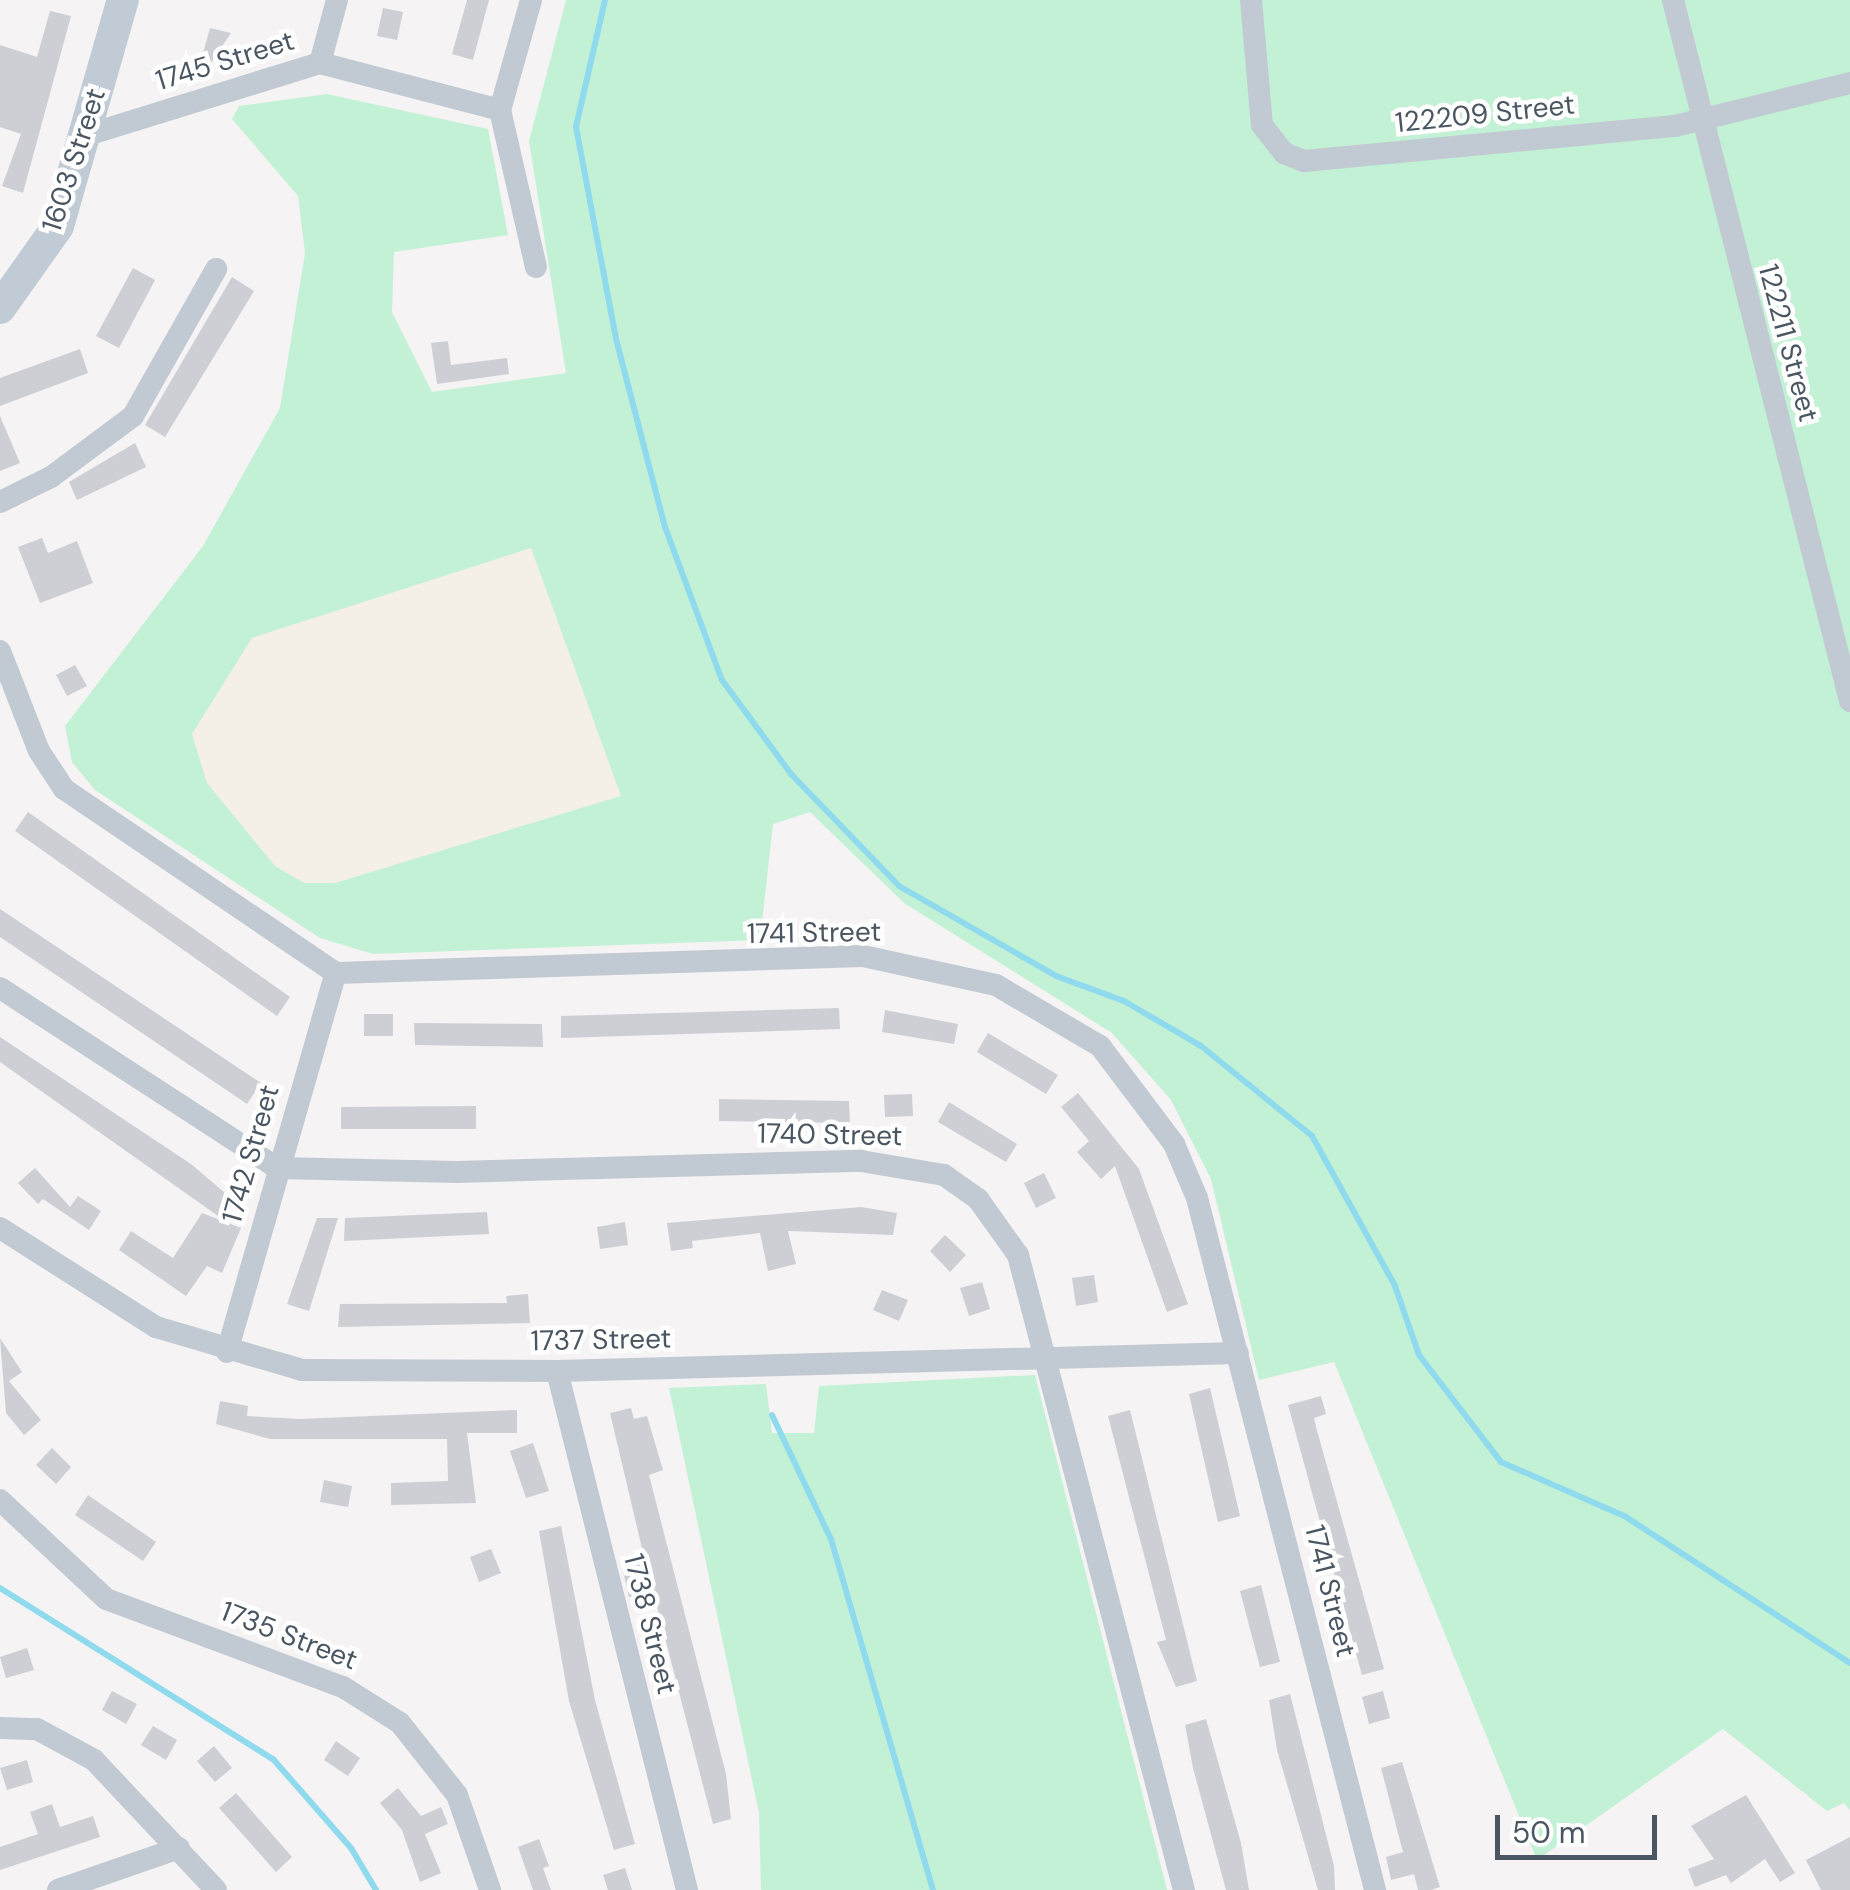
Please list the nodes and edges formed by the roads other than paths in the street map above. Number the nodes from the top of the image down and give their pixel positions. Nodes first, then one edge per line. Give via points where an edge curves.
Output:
1 (123, 0) edge
2 (337, 0) edge
3 (530, 0) edge
4 (1252, 0) edge
5 (1673, 0) edge
6 (320, 63) junction
7 (1850, 83) edge
8 (500, 110) junction
9 (1700, 122) junction
10 (84, 136) junction
11 (536, 267) dead end
12 (216, 269) dead end
13 (0, 308) edge
14 (0, 502) edge
15 (0, 651) edge
16 (1850, 700) edge
17 (336, 973) junction
18 (0, 988) edge
19 (277, 1168) junction
20 (0, 1228) edge
21 (227, 1352) junction
22 (1238, 1353) junction
23 (1046, 1355) junction
24 (558, 1372) junction
25 (0, 1500) edge
26 (0, 1728) edge
27 (180, 1848) junction
28 (58, 1890) edge
29 (216, 1890) edge
30 (490, 1890) edge
31 (687, 1890) edge
32 (1184, 1890) edge
33 (1375, 1890) edge

1 - 10 street, 1603 Street
2 - 6 street
3 - 8 street
4 - 9 street, 122209 Street via 1262,125 1284,153 1304,161
5 - 9 street, 122211 Street
6 - 8 street, 1745 Street
6 - 10 street, 1745 Street
7 - 9 street, 122209 Street
8 - 11 street
9 - 16 street, 122211 Street
10 - 13 street, 1603 Street via 58,226
12 - 14 street via 133,416 51,478
15 - 17 street via 39,752 64,789
17 - 19 street, 1742 Street
17 - 22 street, 1741 Street via 863,956 996,986 1100,1046 1174,1144
18 - 19 street
19 - 21 street, 1742 Street
19 - 23 street, 1740 Street via 907,1163 944,1175 1002,1225
20 - 21 street, 1737 Street via 124,1310
21 - 24 street, 1737 Street via 340,1372
22 - 23 street, 1737 Street
22 - 33 street, 1741 Street
23 - 24 street, 1737 Street
23 - 32 street, 1740 Street
24 - 31 street, 1738 Street
25 - 30 street, 1735 Street via 106,1599 343,1687 400,1723 457,1795
26 - 27 street via 37,1729 65,1741 137,1799
27 - 28 street
27 - 29 street

